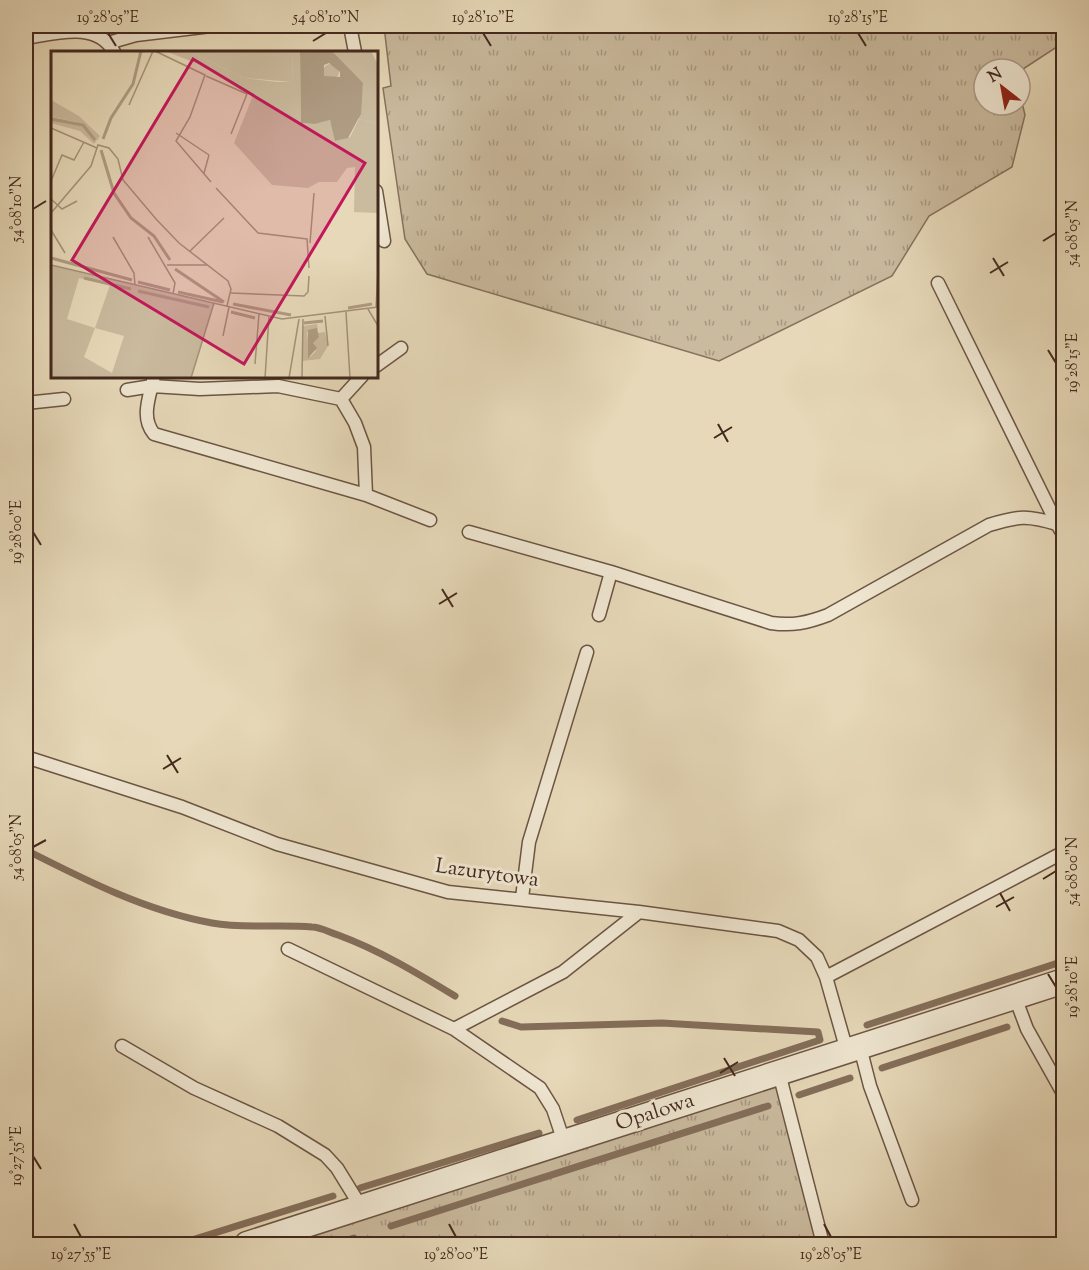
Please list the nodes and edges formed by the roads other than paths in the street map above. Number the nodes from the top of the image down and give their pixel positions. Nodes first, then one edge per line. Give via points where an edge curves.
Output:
1 (211, 26) edge
2 (351, 26) edge
3 (26, 38) edge
4 (111, 48) edge
5 (355, 51) edge
6 (378, 204) edge
7 (384, 242) dead end
8 (938, 283) dead end
9 (401, 348) dead end
10 (378, 365) edge
11 (360, 378) edge
12 (153, 381) edge
13 (127, 390) dead end
14 (64, 399) dead end
15 (341, 399) junction
16 (26, 403) edge
17 (366, 495) junction
18 (430, 520) dead end
19 (1060, 530) edge
20 (469, 532) dead end
21 (612, 572) junction
22 (598, 615) dead end
23 (587, 652) dead end
24 (26, 757) edge
25 (1064, 852) edge
26 (522, 898) junction
27 (639, 912) junction
28 (288, 949) dead end
29 (826, 977) junction
30 (1064, 981) edge
31 (1015, 997) junction
32 (454, 1029) junction
33 (122, 1046) dead end
34 (853, 1049) junction
35 (779, 1073) junction
36 (1064, 1095) edge
37 (564, 1143) junction
38 (912, 1200) dead end
39 (361, 1207) junction
40 (247, 1245) edge
41 (823, 1245) edge

1 - 4 lane via 136,35
2 - 5 lane
3 - 4 lane via 83,31 100,36
6 - 7 lane
8 - 19 lane
9 - 10 lane
11 - 15 lane
12 - 13 lane
12 - 15 lane via 200,389 278,386
12 - 17 lane via 146,418 154,434
14 - 16 lane
15 - 17 lane via 364,447
17 - 18 lane
19 - 21 lane via 1032,517 989,525 828,615 789,625 771,623
20 - 21 lane
21 - 22 lane
23 - 26 lane via 529,842
24 - 26 lane, Lazurytowa via 182,807 277,844 448,892
25 - 29 lane
26 - 27 lane, Lazurytowa
27 - 29 lane, Lazurytowa via 778,931 809,948
27 - 32 lane via 563,972
28 - 32 lane
29 - 34 lane, Lazurytowa
30 - 31 street, Opalowa
31 - 34 street, Opalowa
31 - 36 lane via 1027,1029
32 - 37 lane via 540,1088 553,1109
33 - 39 lane via 194,1088 278,1126 325,1155
34 - 35 street, Opalowa
34 - 38 lane, Lazurytowa
35 - 37 street, Opalowa
35 - 41 lane
37 - 39 street, Opalowa
39 - 40 street, Opalowa

